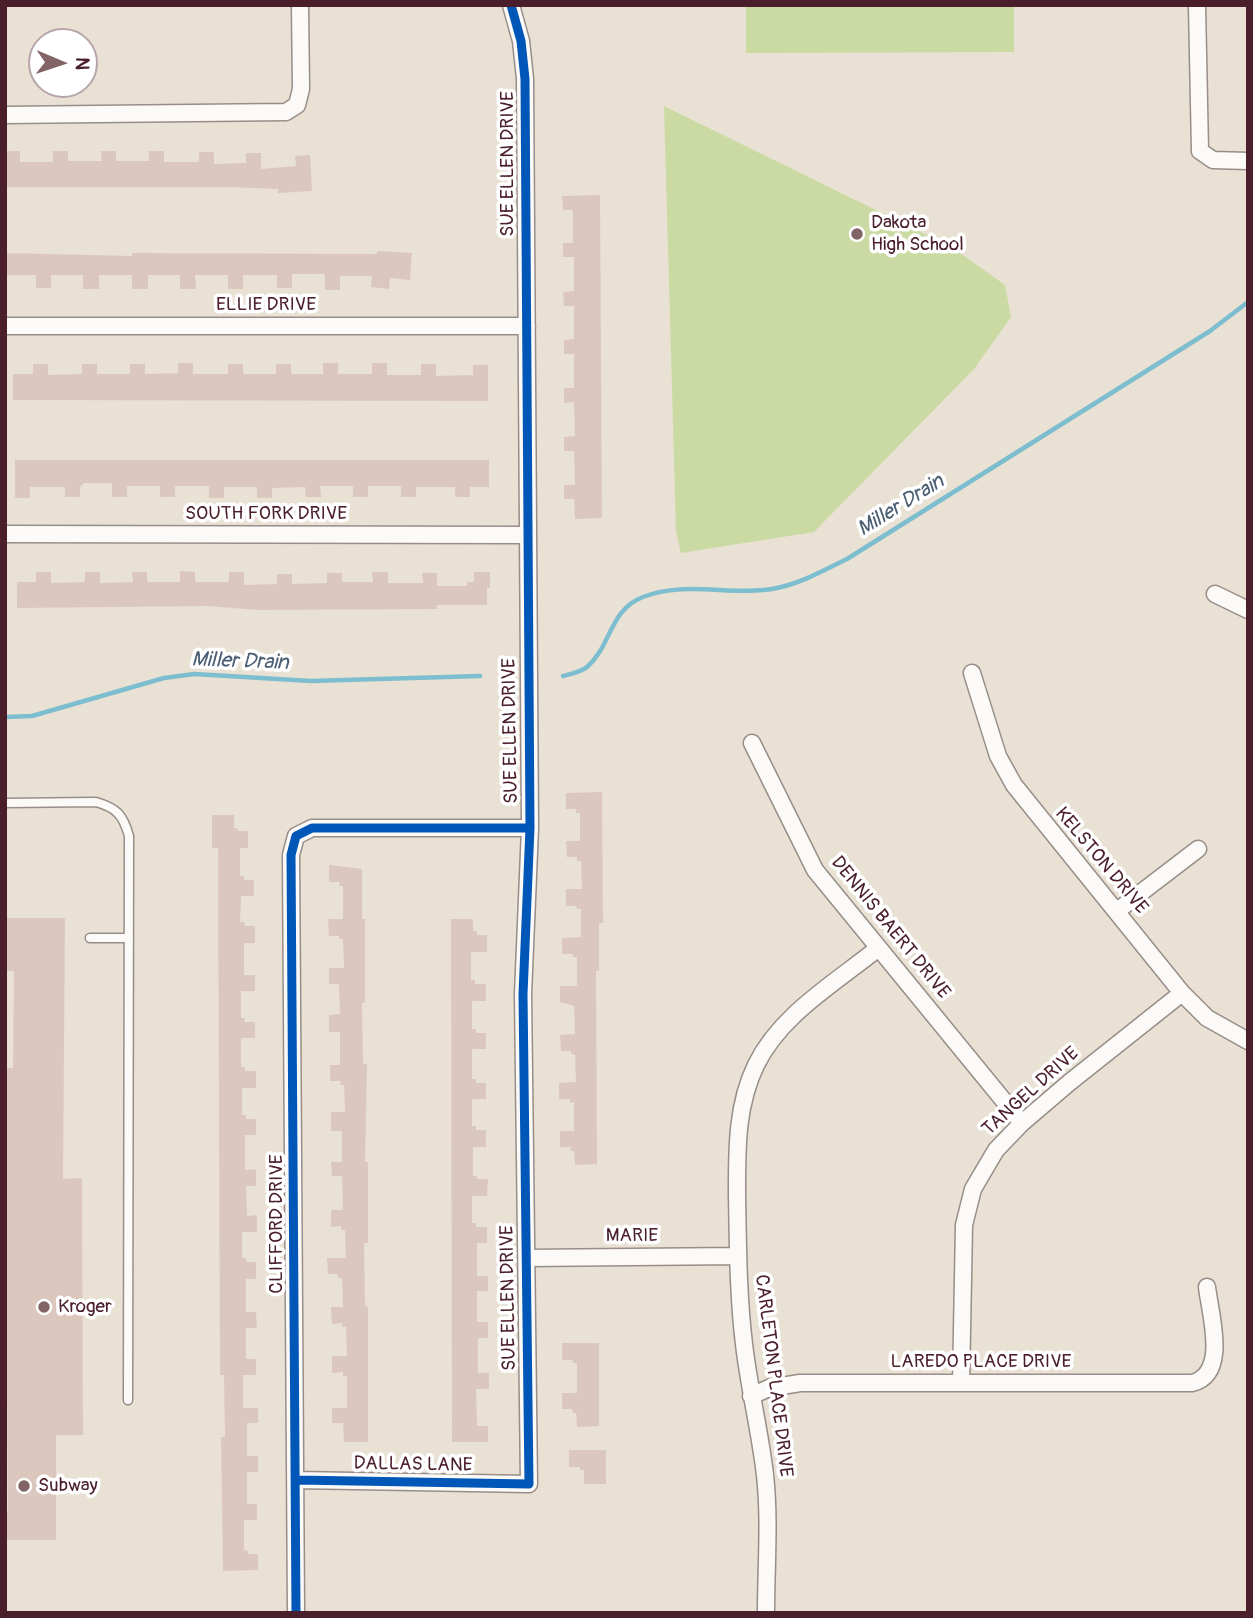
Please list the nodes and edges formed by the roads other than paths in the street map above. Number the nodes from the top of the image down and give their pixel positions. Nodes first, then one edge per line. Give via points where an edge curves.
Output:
1 (300, 5) edge
2 (1197, 5) edge
3 (514, 13) edge
4 (5, 114) edge
5 (1248, 162) edge
6 (527, 326) junction
7 (5, 327) edge
8 (5, 534) edge
9 (528, 535) junction
10 (1214, 594) dead end
11 (1248, 610) edge
12 (972, 673) dead end
13 (752, 743) dead end
14 (5, 803) edge
15 (530, 828) junction
16 (1198, 849) dead end
17 (1116, 911) junction
18 (90, 938) dead end
19 (129, 938) junction
20 (877, 949) junction
21 (1182, 993) junction
22 (1248, 1041) edge
23 (1022, 1123) junction
24 (738, 1256) junction
25 (527, 1258) junction
26 (1207, 1287) dead end
27 (961, 1383) junction
28 (751, 1396) junction
29 (128, 1400) dead end
30 (296, 1480) junction
31 (529, 1484) joint
32 (296, 1613) edge
33 (766, 1613) edge

1 - 4 street via 301,89 297,105 286,112
2 - 5 street via 1197,143 1206,157
3 - 6 street, SUE ELLEN DRIVE via 525,79
6 - 7 street, ELLIE DRIVE
6 - 9 street, SUE ELLEN DRIVE
8 - 9 street, SOUTH FORK DRIVE
9 - 15 street, SUE ELLEN DRIVE
10 - 11 street
12 - 17 street, KELSTON DRIVE via 999,756 1014,785
13 - 20 street, DENNIS BAERT DRIVE via 815,870
14 - 19 lane via 96,802 123,816 129,836
15 - 25 street, SUE ELLEN DRIVE via 523,994
15 - 30 street, CLIFFORD DRIVE via 312,828 296,836 291,855
16 - 17 street
17 - 21 street, KELSTON DRIVE
18 - 19 lane
19 - 29 lane
20 - 23 street, DENNIS BAERT DRIVE
20 - 24 street, CARLETON PLACE DRIVE via 789,1020 756,1064 746,1091 737,1146
21 - 22 street, KELSTON DRIVE via 1207,1018
21 - 23 street, TANGEL DRIVE
23 - 27 street, TANGEL DRIVE via 982,1170 967,1205
24 - 25 street, MARIE
24 - 28 street, CARLETON PLACE DRIVE
25 - 31 street, SUE ELLEN DRIVE
26 - 27 street, LAREDO PLACE DRIVE via 1214,1343 1208,1372 1192,1383
27 - 28 street, LAREDO PLACE DRIVE via 800,1383
28 - 33 street, CARLETON PLACE DRIVE via 765,1476
30 - 31 street, DALLAS LANE
30 - 32 street, CLIFFORD DRIVE

